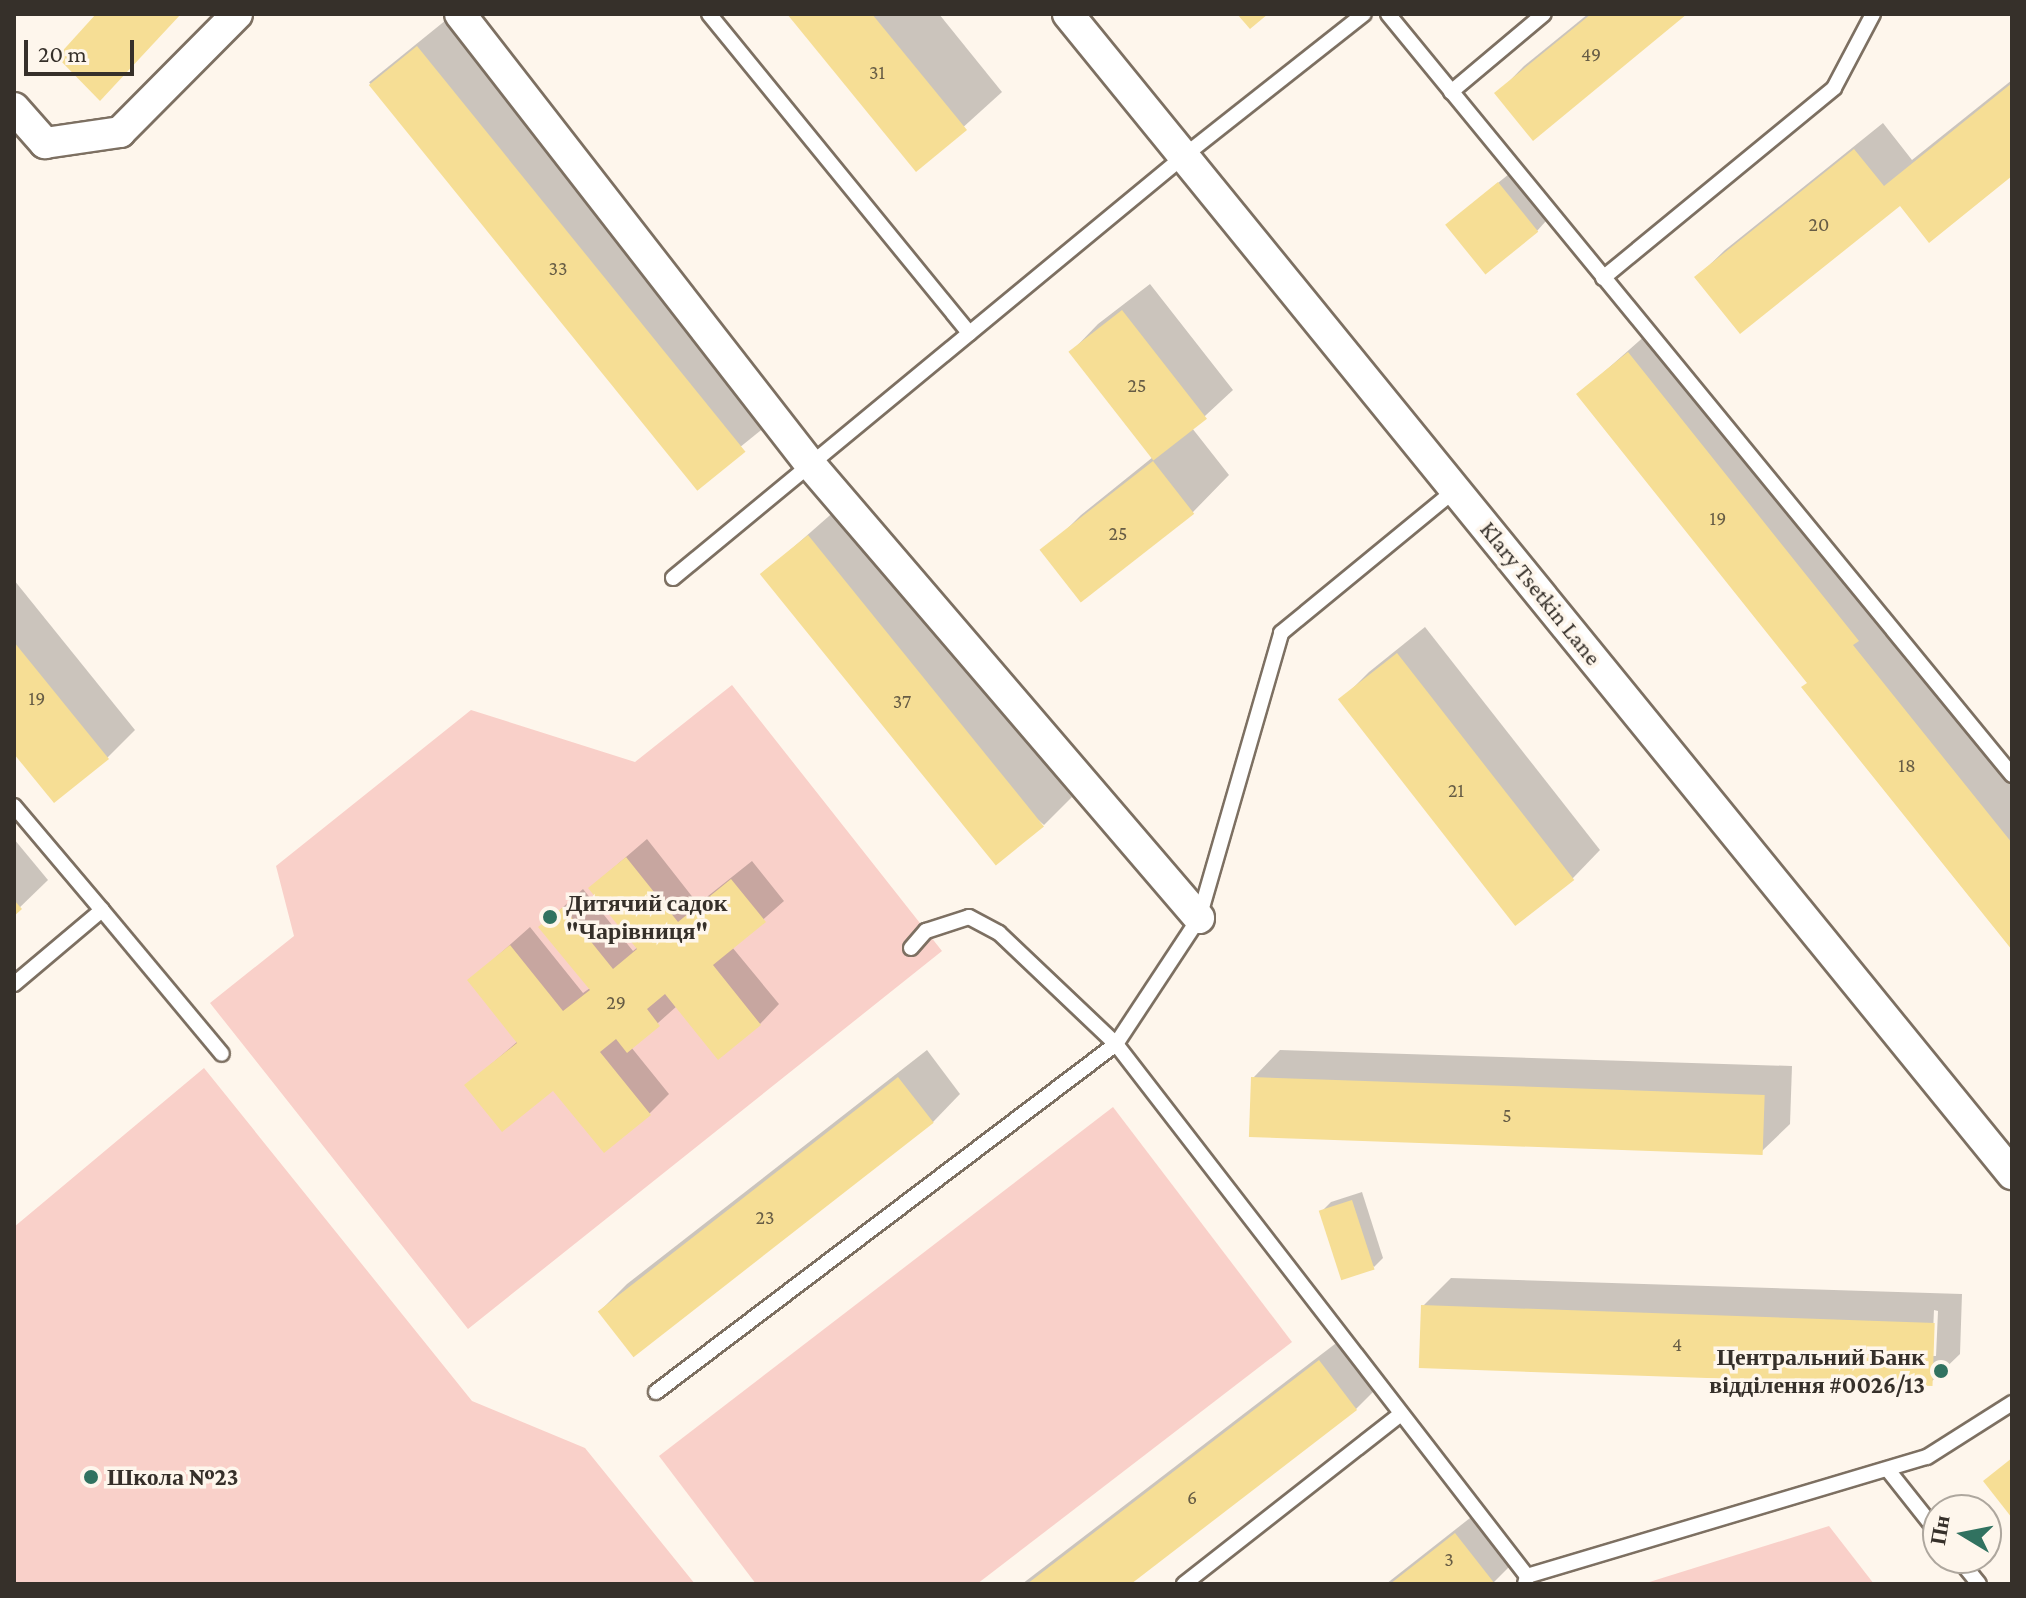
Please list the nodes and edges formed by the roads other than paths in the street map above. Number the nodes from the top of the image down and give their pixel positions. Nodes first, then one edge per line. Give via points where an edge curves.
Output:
1 (237, 14) edge
2 (460, 14) edge
3 (709, 14) edge
4 (1068, 14) edge
5 (1364, 14) edge
6 (1388, 14) edge
7 (1544, 14) edge
8 (1873, 14) edge
9 (1451, 92) junction
10 (14, 108) edge
11 (1184, 156) junction
12 (1603, 278) junction
13 (969, 333) junction
14 (810, 464) junction
15 (1456, 489) junction
16 (673, 578) dead end
17 (2012, 775) edge
18 (14, 806) edge
19 (102, 910) junction
20 (1199, 918) junction
21 (911, 948) dead end
22 (14, 984) edge
23 (1116, 1044) junction
24 (222, 1054) dead end
25 (2012, 1174) edge
26 (656, 1392) dead end
27 (2012, 1403) edge
28 (1401, 1414) junction
29 (1888, 1470) junction
30 (1922, 1513) edge
31 (1526, 1580) edge
32 (1184, 1584) edge

1 - 10 street via 120,132 45,143
2 - 14 street
3 - 13 lane
4 - 11 street, Klary Tsetkin Lane
5 - 11 lane
6 - 9 lane
7 - 9 lane
8 - 12 lane via 1834,88
9 - 12 lane
11 - 13 lane
11 - 15 street, Klary Tsetkin Lane
12 - 17 lane
13 - 14 lane
14 - 16 lane
14 - 20 street
15 - 20 lane via 1281,633
15 - 25 street, Klary Tsetkin Lane
18 - 19 lane
19 - 22 lane
19 - 24 lane
20 - 23 lane
21 - 23 lane via 926,931 969,917 999,933
23 - 26 lane
23 - 28 lane
27 - 29 lane via 1927,1457
28 - 31 lane
28 - 32 lane
29 - 30 lane
29 - 31 lane

